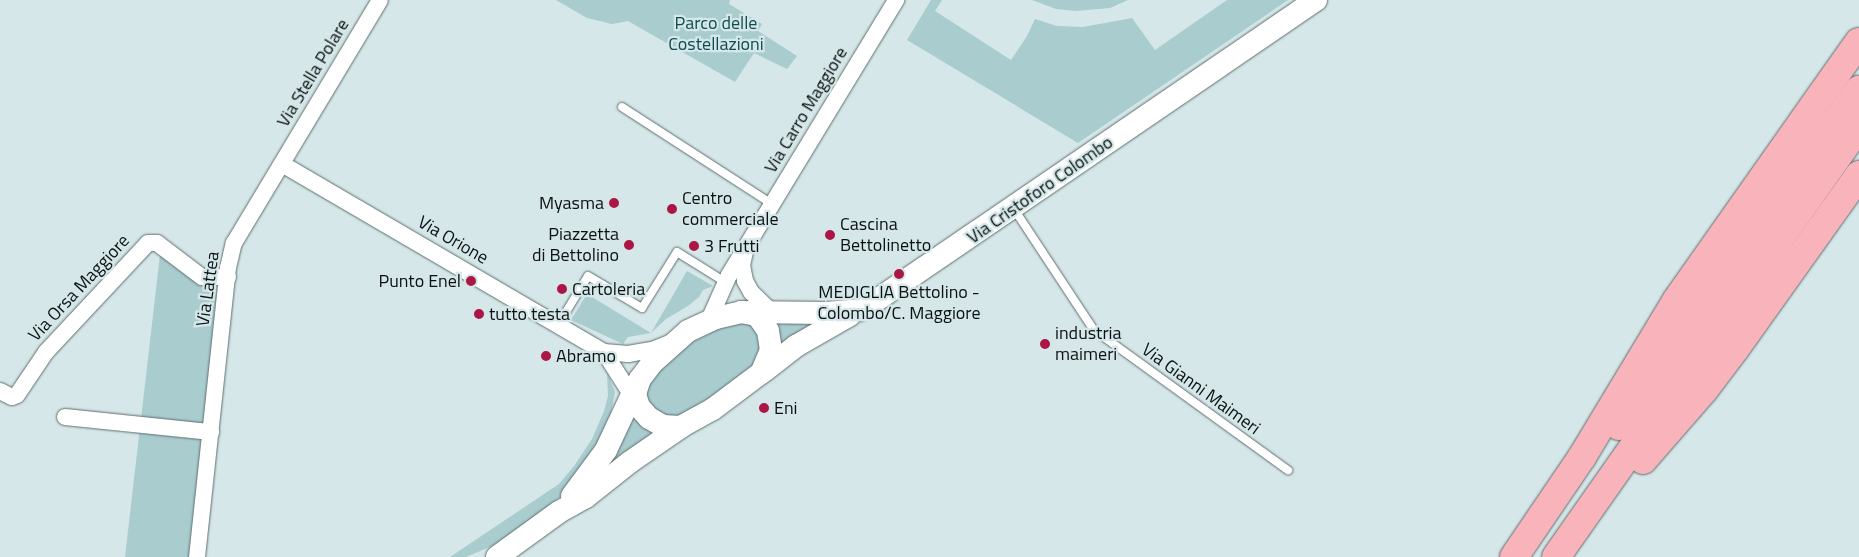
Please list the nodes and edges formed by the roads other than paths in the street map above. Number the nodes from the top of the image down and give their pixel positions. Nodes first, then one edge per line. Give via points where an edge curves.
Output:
1 (896, 0) edge
2 (1316, 0) edge
3 (381, 1) edge
4 (1859, 42) edge
5 (1859, 90) edge
6 (622, 107) dead end
7 (1859, 126) edge
8 (282, 164) junction
9 (1859, 175) edge
10 (772, 204) junction
11 (1013, 208) junction
12 (746, 247) junction
13 (228, 277) junction
14 (725, 282) junction
15 (757, 310) junction
16 (859, 310) junction
17 (709, 320) junction
18 (558, 325) junction
19 (677, 339) junction
20 (604, 352) junction
21 (767, 374) junction
22 (0, 391) edge
23 (637, 394) junction
24 (723, 414) dead end
25 (64, 417) dead end
26 (687, 424) junction
27 (211, 432) junction
28 (1288, 470) dead end
29 (559, 512) junction
30 (197, 557) edge
31 (497, 557) edge
32 (1514, 557) edge
33 (1527, 557) edge
34 (1556, 557) edge
35 (1570, 557) edge

1 - 10 street, Via Carro Maggiore
2 - 11 main road, Via Cristoforo Colombo
3 - 8 street, Via Stella Polare
4 - 32 highway via 1676,301 1582,457
5 - 33 highway
6 - 10 lane
7 - 34 highway
8 - 13 street, Via Lattea via 234,243
8 - 18 street, Via Orione
9 - 35 highway via 1735,349 1639,465
10 - 12 street, Via Carro Maggiore
11 - 16 main road, Via Cristoforo Colombo
11 - 28 lane, Via Gianni Maimeri via 1093,329
12 - 14 street, Via Carro Maggiore
12 - 15 street via 742,270
13 - 22 street, Via Orsa Maggiore via 202,277 157,243 148,243 46,352 17,395 12,397
13 - 27 street, Via Lattea
14 - 17 street, Via Carro Maggiore
14 - 18 lane via 677,252 642,308 588,276
15 - 16 main road, Via Cristoforo Colombo via 826,313
15 - 17 main road, Via Cristoforo Colombo
15 - 21 main road via 768,331 771,350
16 - 21 main road via 786,353
17 - 19 main road, Via Cristoforo Colombo
18 - 20 street, Via Orione
19 - 20 street via 655,349 628,354
19 - 23 main road, Via Cristoforo Colombo
20 - 23 street
21 - 26 main road
23 - 26 main road via 649,418 663,426
23 - 29 main road via 601,457
24 - 26 lane via 710,413
25 - 27 street
26 - 29 main road
27 - 30 street, Via Lattea
29 - 31 main road

